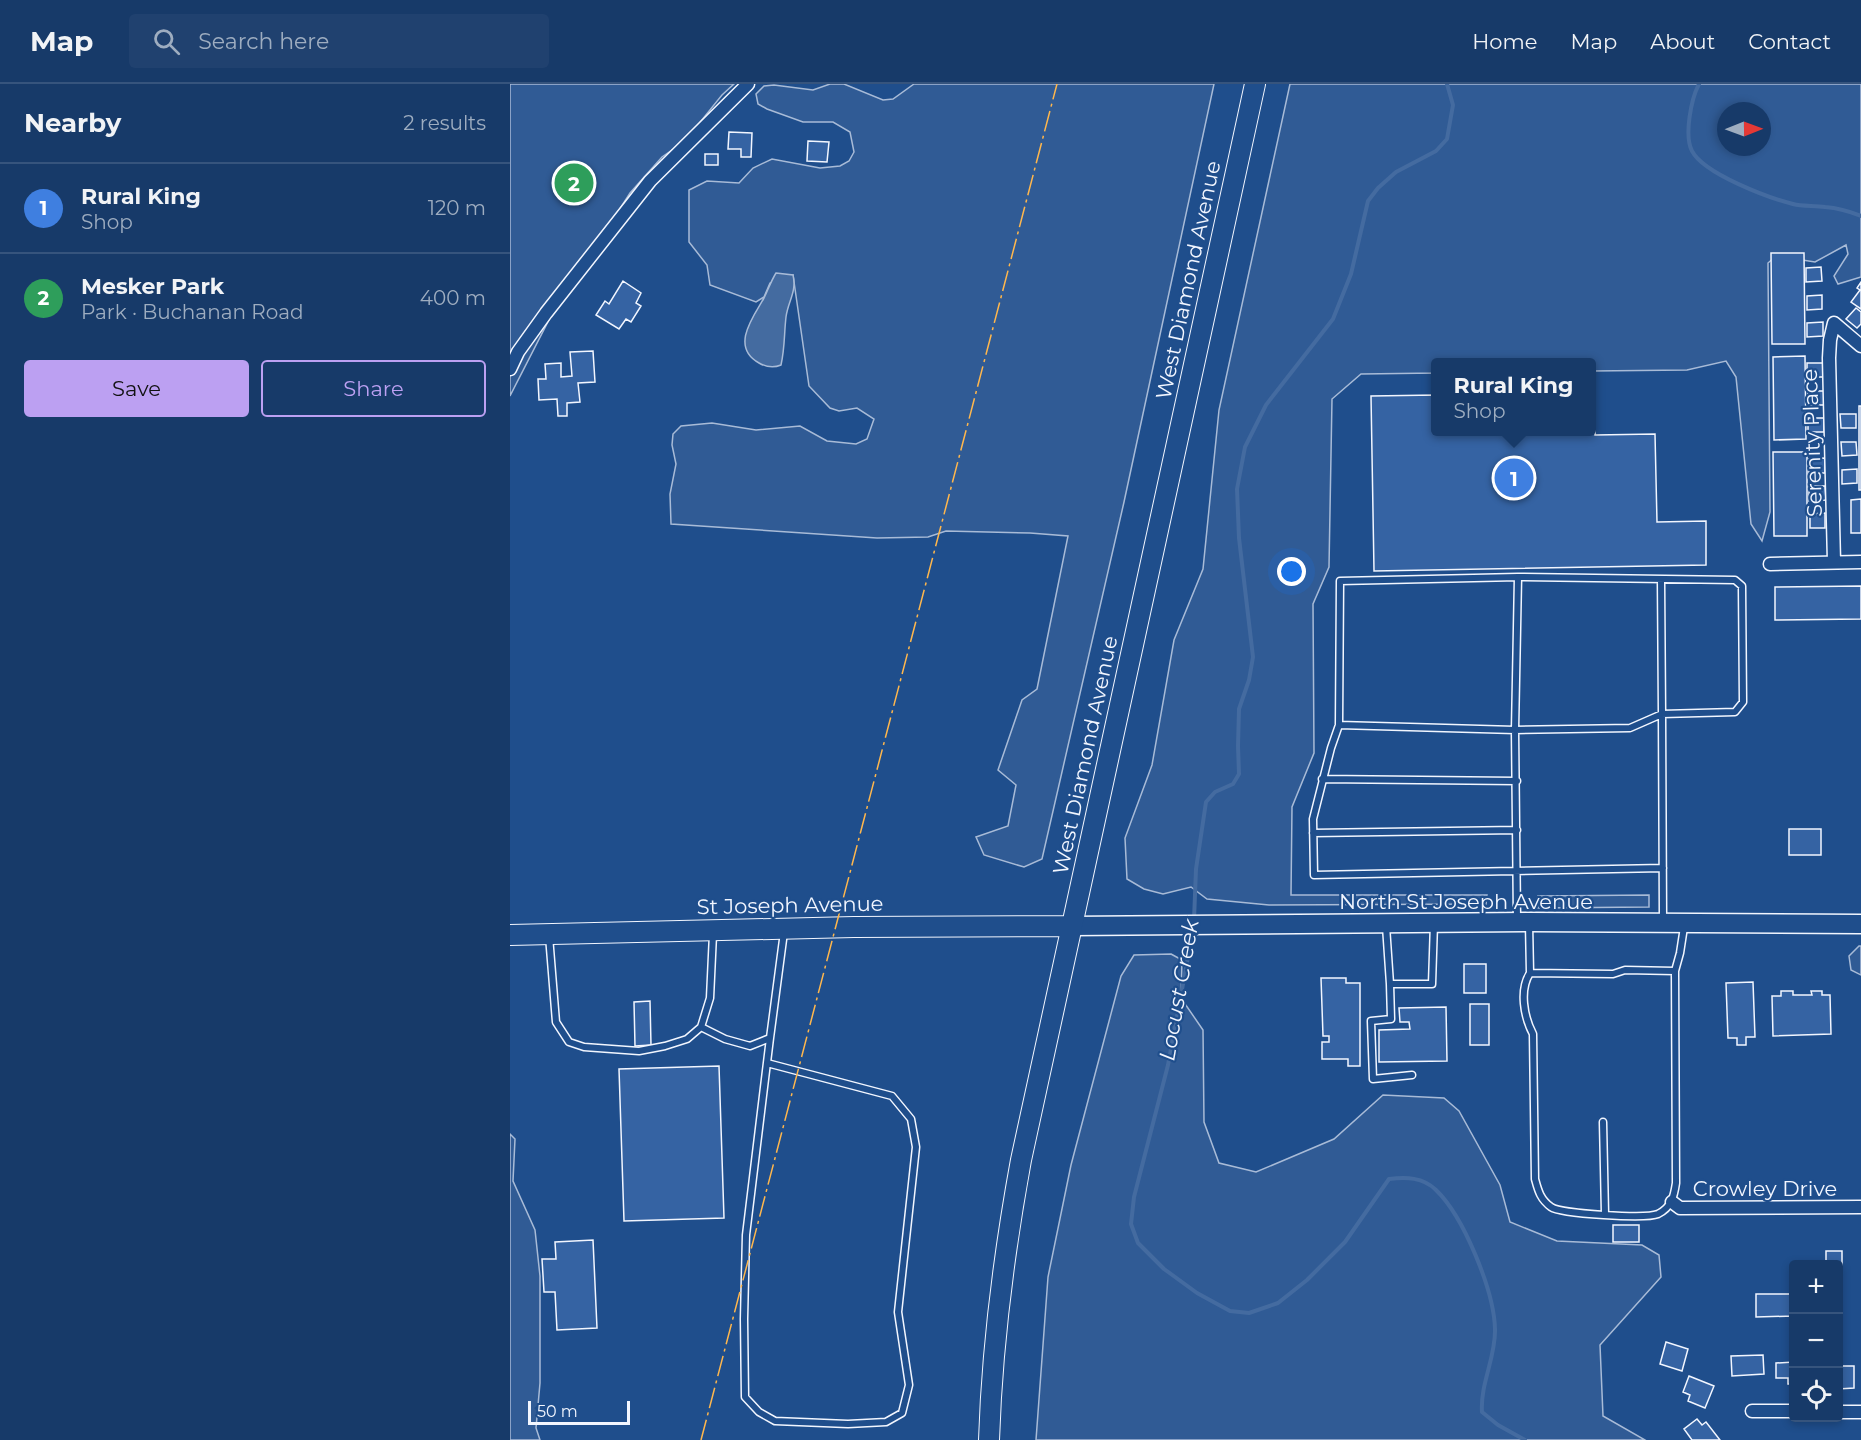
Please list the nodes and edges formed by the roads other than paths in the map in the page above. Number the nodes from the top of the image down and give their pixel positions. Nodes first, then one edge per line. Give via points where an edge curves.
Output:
1 (748, 84) edge
2 (1255, 84) edge
3 (1861, 346) edge
4 (510, 369) edge
5 (1834, 562) junction
6 (1861, 562) edge
7 (1770, 564) dead end
8 (1518, 577) junction
9 (1661, 579) junction
10 (1662, 714) junction
11 (1339, 725) junction
12 (1515, 730) junction
13 (1322, 779) junction
14 (1517, 781) junction
15 (1517, 830) junction
16 (1313, 833) junction
17 (1663, 868) junction
18 (1517, 872) junction
19 (1523, 922) junction
20 (1386, 923) junction
21 (1434, 923) junction
22 (1663, 923) junction
23 (1685, 923) junction
24 (1861, 924) edge
25 (1072, 926) junction
26 (785, 929) junction
27 (713, 931) junction
28 (549, 934) junction
29 (510, 935) edge
30 (1675, 971) junction
31 (1530, 973) junction
32 (1390, 984) junction
33 (701, 1027) junction
34 (770, 1038) junction
35 (767, 1063) junction
36 (1412, 1075) dead end
37 (1603, 1122) dead end
38 (1672, 1202) junction
39 (1861, 1207) edge
40 (1605, 1214) junction
41 (1752, 1411) dead end
42 (1789, 1411) edge
43 (1843, 1412) edge
44 (1861, 1412) edge
45 (988, 1440) edge

1 - 4 street via 650,181 546,313
2 - 25 main road, West Diamond Avenue
3 - 5 street, Serenity Place via 1834,323 1829,358
5 - 6 street
5 - 7 street
8 - 9 lane
8 - 11 lane via 1340,581
8 - 12 lane
9 - 10 lane
9 - 10 lane via 1735,580 1742,586 1743,702 1735,712
10 - 12 lane via 1630,728
10 - 17 lane
11 - 12 lane
11 - 13 lane
12 - 14 lane
13 - 14 lane
13 - 16 lane
14 - 15 lane
15 - 16 lane
15 - 18 lane
16 - 18 lane via 1314,875
17 - 18 lane
17 - 22 lane
18 - 19 lane
19 - 21 main road, North St Joseph Avenue
19 - 22 main road, North St Joseph Avenue
19 - 31 lane
20 - 21 main road, North St Joseph Avenue
20 - 25 main road, North St Joseph Avenue
20 - 32 lane
21 - 32 lane via 1432,984
22 - 23 main road, North St Joseph Avenue
23 - 24 main road, North St Joseph Avenue
23 - 30 lane
25 - 26 main road, St Joseph Avenue
25 - 45 main road, West Diamond Avenue via 1008,1234
26 - 27 main road, St Joseph Avenue
26 - 34 lane
27 - 28 main road, St Joseph Avenue
27 - 33 lane via 710,998
28 - 29 main road, St Joseph Avenue
28 - 33 lane via 556,1022 569,1042 584,1047 639,1051 687,1039
30 - 31 lane
30 - 38 lane via 1676,1183
31 - 40 lane via 1525,980 1525,1018 1533,1034 1535,1179 1539,1195 1552,1208
32 - 36 lane via 1391,1019 1371,1021 1373,1079
33 - 34 lane via 750,1046
34 - 35 lane
35 - 35 lane via 746,1235 746,1397 759,1412 775,1421 886,1422 902,1413 909,1385 898,1312 916,1147 911,1119 892,1096
37 - 40 lane
38 - 39 street, Crowley Drive via 1680,1208
38 - 40 lane via 1658,1214
41 - 42 street
43 - 44 street

